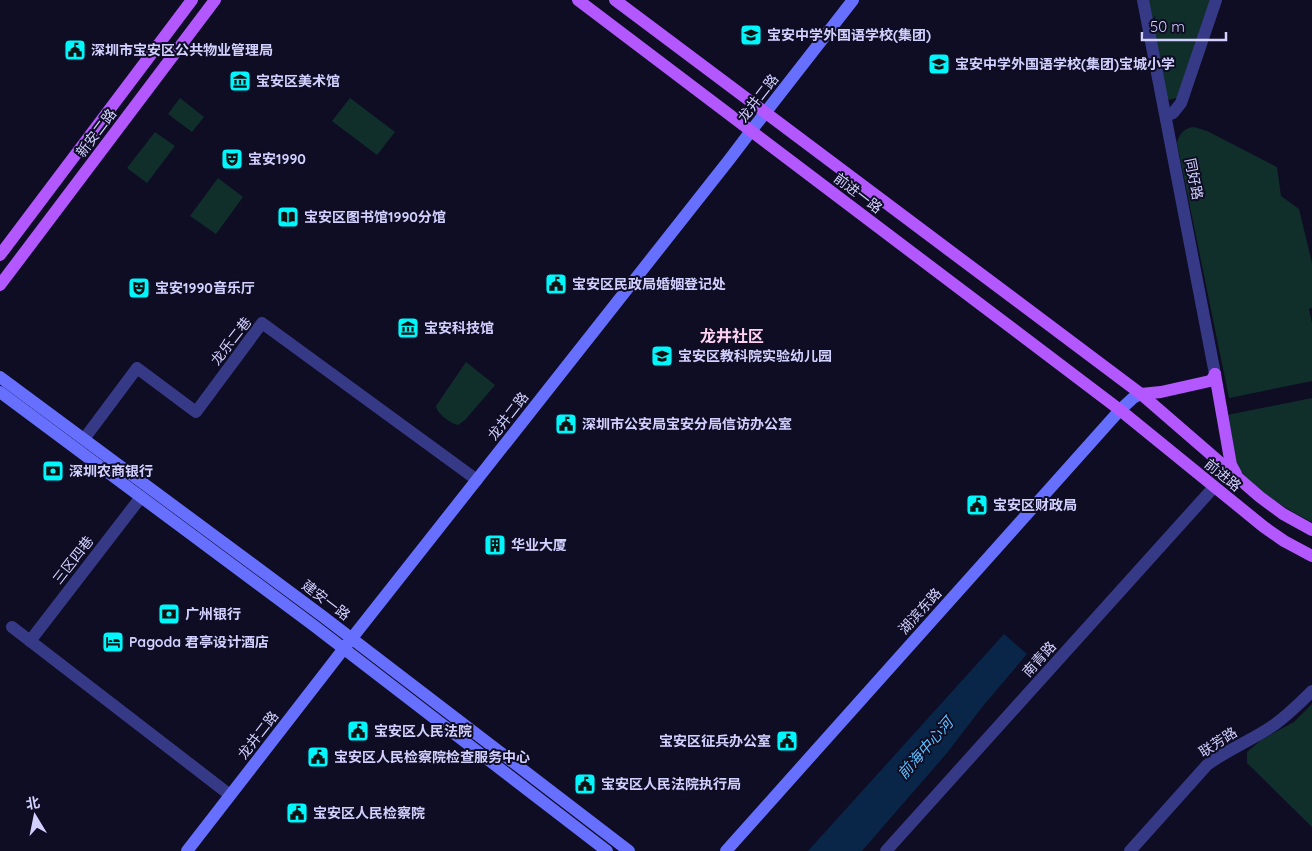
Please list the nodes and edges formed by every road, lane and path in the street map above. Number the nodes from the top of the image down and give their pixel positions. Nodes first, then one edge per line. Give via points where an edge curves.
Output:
1 (192, 0) edge
2 (215, 0) edge
3 (578, 0) edge
4 (615, 0) edge
5 (853, 0) edge
6 (1144, 0) edge
7 (1216, 0) edge
8 (765, 113) junction
9 (1166, 116) junction
10 (751, 130) junction
11 (0, 256) edge
12 (0, 285) edge
13 (1215, 374) junction
14 (0, 378) edge
15 (0, 392) edge
16 (1141, 394) junction
17 (1120, 410) junction
18 (84, 439) junction
19 (1239, 478) junction
20 (477, 480) junction
21 (1214, 487) junction
22 (141, 497) junction
23 (1308, 528) edge
24 (1293, 546) junction
25 (1312, 556) edge
26 (12, 627) dead end
27 (352, 638) junction
28 (30, 641) junction
29 (344, 649) junction
30 (1312, 691) edge
31 (230, 795) junction
32 (187, 851) edge
33 (607, 851) edge
34 (629, 851) edge
35 (726, 851) edge
36 (886, 851) edge
37 (1130, 851) edge

1 - 11 main road, 新安二路
2 - 12 main road, 新安二路
3 - 10 main road, 前进一路
4 - 8 main road, 前进一路
5 - 8 main road, 龙井二路
6 - 9 street, 同好路
7 - 9 street via 1181,103
8 - 10 main road, 龙井二路
8 - 16 main road, 前进一路
9 - 13 street, 同好路
10 - 17 main road, 前进一路
10 - 20 main road, 龙井二路
13 - 16 main road via 1210,381
13 - 19 main road via 1231,465
14 - 18 main road, 建安一路
15 - 22 main road, 建安一路
16 - 17 main road, 湖滨东路
16 - 19 main road, 前进路
17 - 21 main road, 前进路
17 - 35 main road, 湖滨东路
18 - 20 street, 龙乐二巷 via 137,368 196,412 262,323
18 - 27 main road, 建安一路
19 - 23 main road, 前进路 via 1275,508
20 - 27 main road, 龙井二路
21 - 24 main road, 前进路
21 - 36 street, 南青路
22 - 28 street, 三区四巷
22 - 29 main road, 建安一路
23 - 24 main road via 1307,542
24 - 25 main road, 前进路
26 - 28 street
27 - 29 main road, 龙井二路
27 - 34 main road, 建安一路
28 - 31 street
29 - 31 main road, 龙井二路
29 - 33 main road, 建安一路
30 - 37 street, 联芳路 via 1271,727 1207,765
31 - 32 main road, 龙井二路

